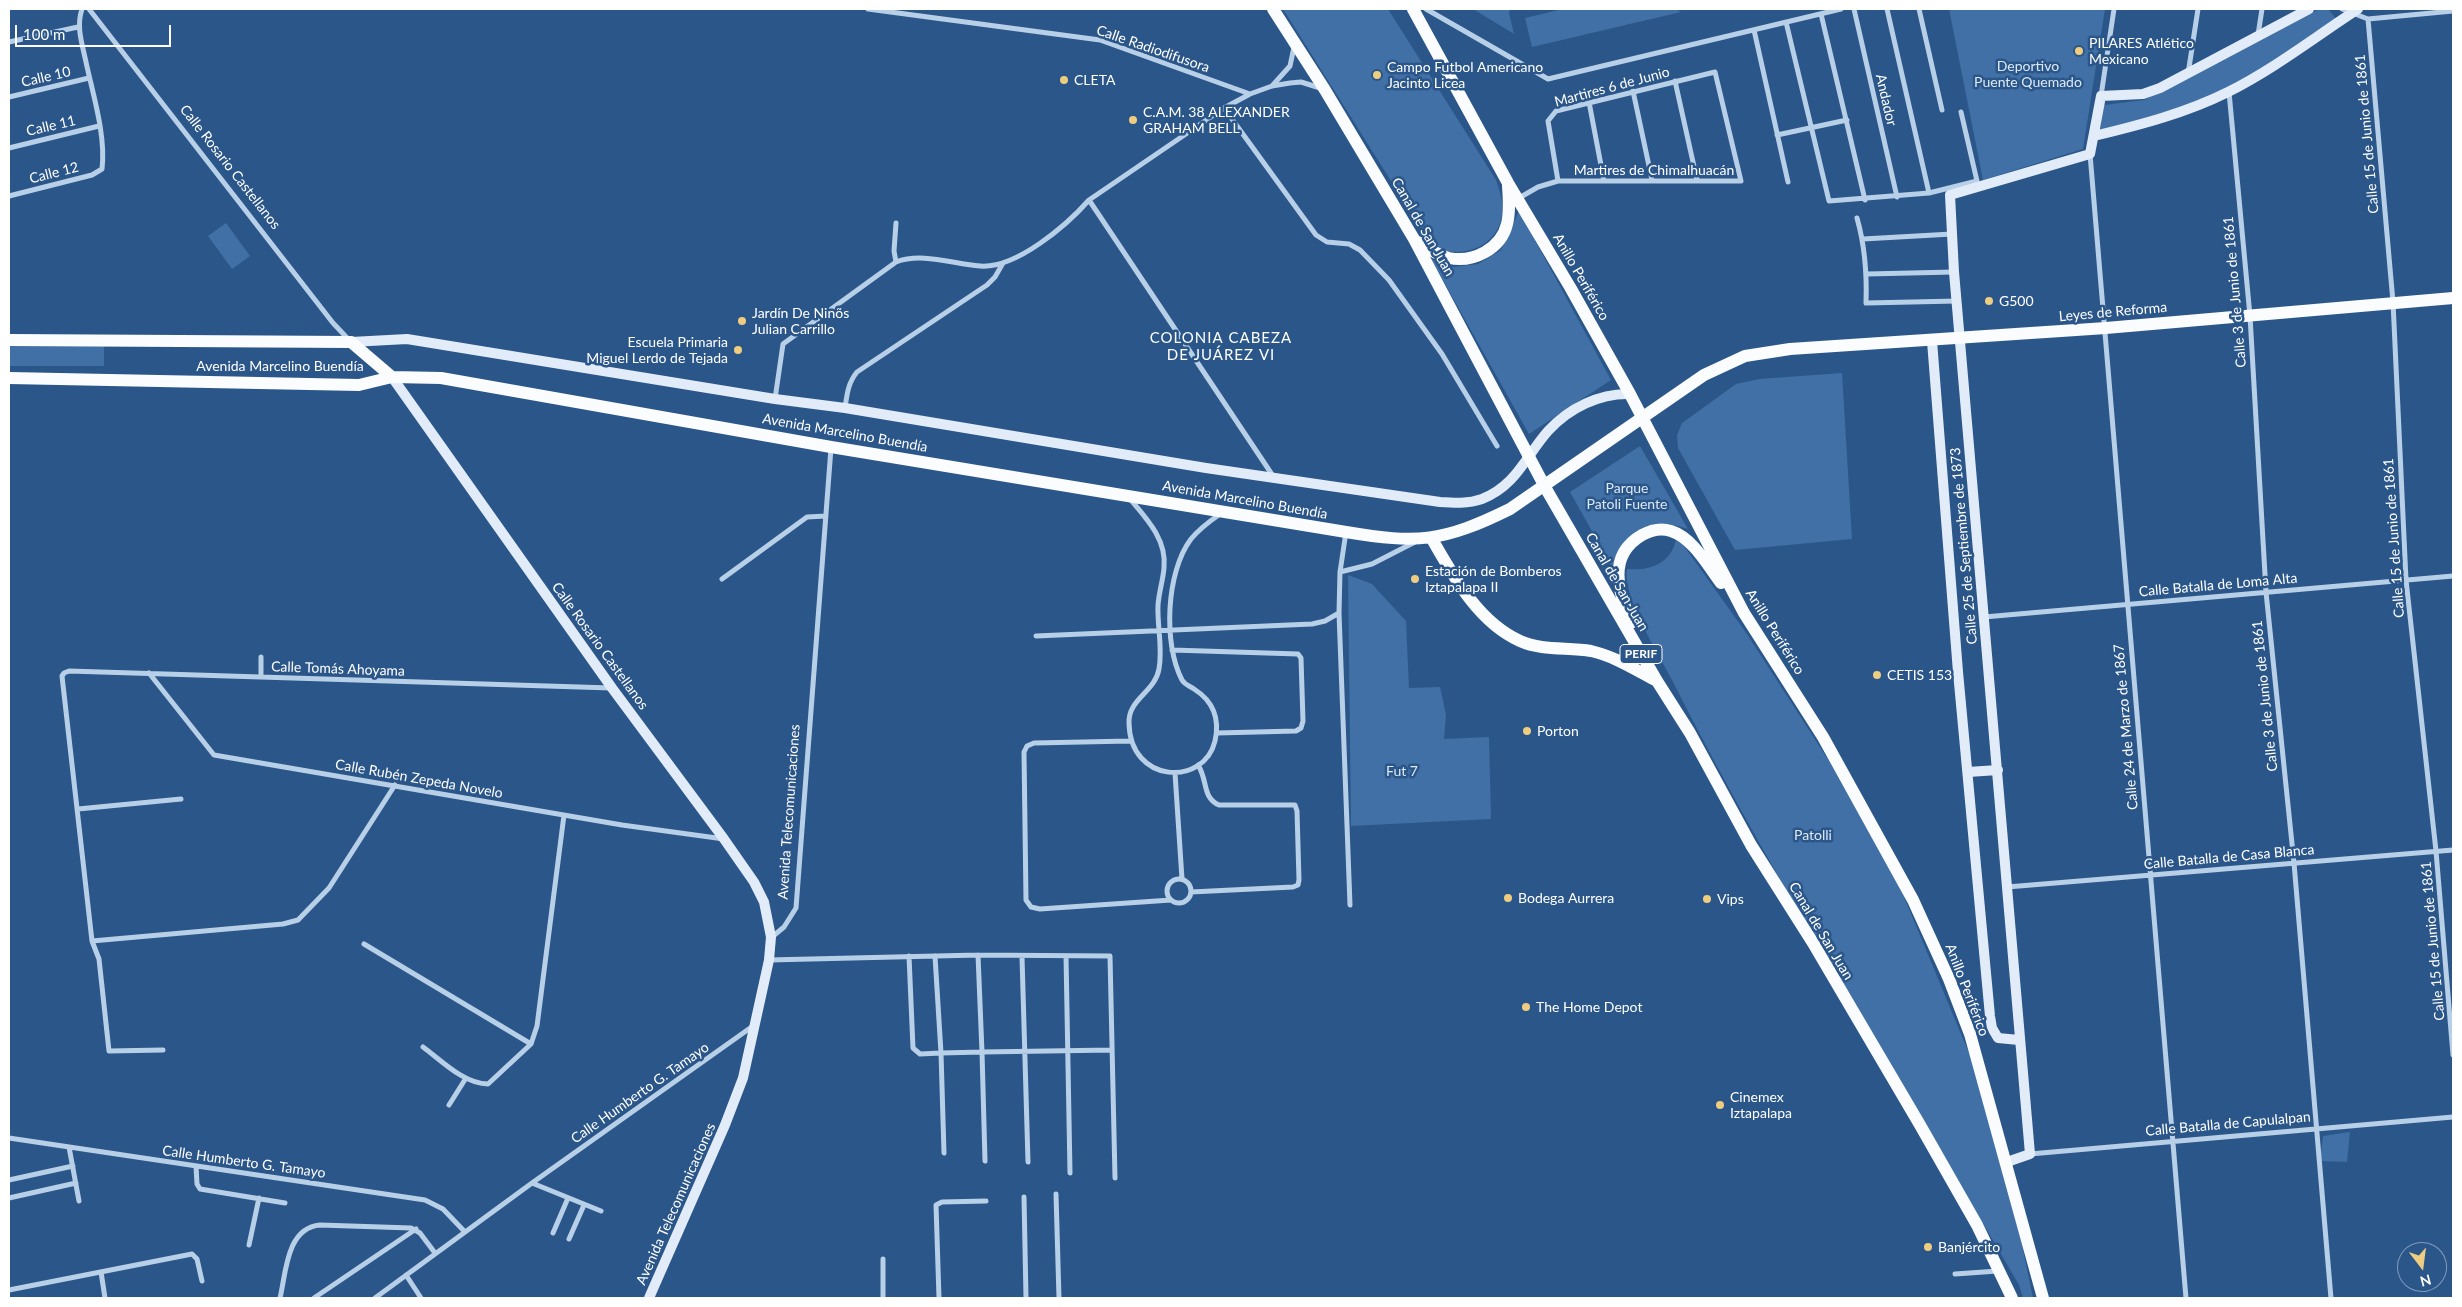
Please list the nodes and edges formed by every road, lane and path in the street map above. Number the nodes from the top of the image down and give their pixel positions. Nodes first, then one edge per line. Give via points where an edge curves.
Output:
1 (82, 9) edge
2 (89, 9) edge
3 (868, 9) edge
4 (1273, 9) edge
5 (1413, 9) edge
6 (1426, 9) edge
7 (1841, 9) edge
8 (1854, 9) edge
9 (1887, 9) edge
10 (1919, 9) edge
11 (2114, 9) edge
12 (2198, 9) edge
13 (2262, 9) edge
14 (2309, 9) edge
15 (2350, 10) edge
16 (2453, 11) edge
17 (1821, 14) junction
18 (2368, 19) junction
19 (1786, 22) junction
20 (78, 27) junction
21 (1754, 30) junction
22 (2258, 36) junction
23 (9, 42) edge
24 (1295, 42) junction
25 (1715, 72) joint
26 (2188, 74) junction
27 (89, 78) junction
28 (1674, 81) junction
29 (1272, 86) junction
30 (1325, 90) junction
31 (1633, 91) junction
32 (2229, 92) junction
33 (1250, 94) junction
34 (2101, 96) junction
35 (9, 97) edge
36 (1589, 102) junction
37 (1224, 108) junction
38 (1942, 110) dead end
39 (1961, 112) dead end
40 (1846, 120) junction
41 (99, 126) junction
42 (1811, 128) junction
43 (1777, 135) junction
44 (2094, 136) junction
45 (9, 148) edge
46 (2090, 154) junction
47 (1652, 180) junction
48 (1697, 180) junction
49 (1558, 181) junction
50 (1604, 181) junction
51 (1788, 182) dead end
52 (1508, 183) junction
53 (1950, 191) junction
54 (1929, 193) junction
55 (9, 196) edge
56 (1896, 197) junction
57 (1517, 198) junction
58 (1089, 200) junction
59 (1865, 200) junction
60 (1858, 218) dead end
61 (896, 223) dead end
62 (1953, 234) junction
63 (1414, 239) junction
64 (1863, 239) junction
65 (896, 262) junction
66 (1004, 263) junction
67 (1954, 272) junction
68 (1867, 274) junction
69 (2453, 298) edge
70 (1957, 301) junction
71 (2393, 302) junction
72 (2250, 316) junction
73 (2106, 328) junction
74 (1960, 339) junction
75 (9, 340) edge
76 (1932, 341) junction
77 (351, 342) junction
78 (392, 377) junction
79 (9, 378) edge
80 (1630, 394) junction
81 (775, 399) junction
82 (846, 408) junction
83 (1643, 419) junction
84 (1497, 446) dead end
85 (831, 447) junction
86 (1530, 459) junction
87 (1275, 478) junction
88 (1545, 487) junction
89 (1126, 495) junction
90 (1224, 510) junction
91 (826, 516) junction
92 (1346, 532) junction
93 (1426, 540) junction
94 (1340, 572) junction
95 (2453, 576) edge
96 (722, 579) dead end
97 (2406, 580) junction
98 (2266, 592) junction
99 (2127, 604) junction
100 (1339, 613) junction
101 (1744, 613) junction
102 (1984, 617) junction
103 (1171, 630) junction
104 (1160, 631) junction
105 (1036, 636) dead end
106 (1172, 650) junction
107 (261, 657) dead end
108 (1649, 668) junction
109 (149, 673) junction
110 (261, 677) junction
111 (1657, 681) junction
112 (612, 688) junction
113 (1217, 732) junction
114 (1130, 741) junction
115 (1198, 765) junction
116 (1998, 770) junction
117 (1968, 772) junction
118 (1175, 773) junction
119 (395, 786) junction
120 (181, 800) dead end
121 (78, 810) junction
122 (564, 815) junction
123 (724, 839) junction
124 (2453, 850) edge
125 (2436, 851) junction
126 (2294, 863) junction
127 (2151, 875) junction
128 (1179, 879) junction
129 (2007, 886) junction
130 (1191, 890) junction
131 (1167, 893) junction
132 (1170, 900) junction
133 (1156, 902) junction
134 (1350, 905) dead end
135 (771, 937) junction
136 (92, 941) junction
137 (364, 944) dead end
138 (978, 955) junction
139 (908, 956) junction
140 (936, 956) junction
141 (1066, 956) junction
142 (1022, 957) junction
143 (769, 960) junction
144 (756, 1024) junction
145 (2019, 1040) junction
146 (531, 1044) junction
147 (423, 1048) dead end
148 (163, 1050) dead end
149 (1068, 1050) junction
150 (1112, 1050) junction
151 (1024, 1051) junction
152 (982, 1052) junction
153 (941, 1053) junction
154 (2453, 1055) edge
155 (466, 1078) junction
156 (450, 1105) dead end
157 (2453, 1118) edge
158 (2318, 1130) junction
159 (9, 1138) edge
160 (2172, 1143) junction
161 (69, 1147) junction
162 (944, 1152) dead end
163 (2030, 1154) junction
164 (985, 1161) dead end
165 (1028, 1162) dead end
166 (2007, 1162) junction
167 (73, 1166) junction
168 (196, 1166) junction
169 (1070, 1173) dead end
170 (1115, 1178) dead end
171 (9, 1180) edge
172 (532, 1183) junction
173 (76, 1184) junction
174 (1056, 1194) dead end
175 (1024, 1197) dead end
176 (9, 1198) edge
177 (259, 1198) junction
178 (568, 1198) junction
179 (79, 1201) dead end
180 (986, 1201) dead end
181 (285, 1202) dead end
182 (584, 1204) junction
183 (601, 1211) dead end
184 (416, 1229) junction
185 (465, 1232) junction
186 (553, 1233) dead end
187 (569, 1239) dead end
188 (248, 1245) dead end
189 (435, 1253) junction
190 (883, 1259) dead end
191 (2001, 1271) junction
192 (101, 1272) junction
193 (1955, 1274) dead end
194 (406, 1275) junction
195 (202, 1281) dead end
196 (9, 1290) edge
197 (106, 1298) edge
198 (282, 1298) edge
199 (314, 1298) edge
200 (375, 1298) edge
201 (421, 1298) edge
202 (649, 1298) edge
203 (883, 1298) edge
204 (939, 1298) edge
205 (1026, 1298) edge
206 (1059, 1298) edge
207 (2012, 1298) edge
208 (2044, 1298) edge
209 (2186, 1298) edge
210 (2331, 1298) edge

1 - 20 street
2 - 77 street, Calle Rosario Castellanos
3 - 33 street, Calle Radiodifusora via 1100,40
4 - 24 main road, Canal de San Juan / PERIF
5 - 52 main road, Anillo Periférico
6 - 21 street via 1548,78
7 - 17 street
8 - 56 street, Andador
9 - 54 street, Andador
10 - 38 street
11 - 34 street
12 - 26 street
13 - 22 street
14 - 22 street
15 - 18 street
15 - 32 street via 2285,58
16 - 18 street
17 - 19 street
17 - 40 street
18 - 71 street, Calle 15 de Junio de 1861
19 - 21 street
19 - 42 street
20 - 23 street
20 - 27 street
21 - 43 street
22 - 26 street
24 - 29 street via 1290,66
24 - 30 main road, Canal de San Juan / PERIF
25 - 28 street, Martires 6 de Junio
25 - 48 street, Martires de Chimalhuacán via 1742,181
26 - 34 street via 2142,94
27 - 35 street, Calle 10
27 - 41 street
28 - 31 street, Martires 6 de Junio
28 - 48 street
29 - 30 street via 1301,82
29 - 33 street
30 - 63 main road, Canal de San Juan / PERIF
31 - 36 street, Martires 6 de Junio
31 - 47 street
32 - 44 street via 2150,123
32 - 72 street, Calle 3 de Junio de 1861
33 - 37 street
34 - 44 street
36 - 49 street, Martires 6 de Junio via 1556,111 1548,121
36 - 50 street
37 - 58 street
37 - 84 street via 1316,236 1326,242 1349,244 1360,250 1389,280 1442,354
39 - 53 street via 1977,181
40 - 42 street
40 - 59 street
41 - 45 street, Calle 11
41 - 55 street, Calle 12 via 104,157 102,169 92,176
42 - 43 street
42 - 59 street via 1829,201
43 - 51 street
44 - 46 street
46 - 53 street
46 - 73 street, Calle 24 de Marzo de 1867
47 - 48 street, Martires de Chimalhuacán
47 - 50 street, Martires de Chimalhuacán
49 - 50 street, Martires de Chimalhuacán
49 - 57 street, Martires de Chimalhuacán
52 - 57 main road, Anillo Periférico
52 - 63 main road via 1510,205 1507,226 1498,242 1485,253 1460,259 1448,258 1430,251
53 - 54 street
53 - 62 street, Calle 25 de Septiembre de 1873
54 - 56 street
56 - 59 street
57 - 80 main road, Anillo Periférico
58 - 66 street via 1073,218
58 - 87 street
60 - 64 street
61 - 65 street
62 - 64 street
62 - 67 street, Calle 25 de Septiembre de 1873
63 - 86 main road, Canal de San Juan / PERIF
64 - 68 street
65 - 66 street via 908,258 982,266
65 - 81 street via 784,344
66 - 82 street via 987,285 857,372 847,392
67 - 68 street
67 - 70 street, Calle 25 de Septiembre de 1873
68 - 70 street via 1866,303
69 - 71 main road, Leyes de Reforma
70 - 74 street, Calle 25 de Septiembre de 1873
71 - 72 main road, Leyes de Reforma
71 - 97 street, Calle 15 de Junio de 1861
72 - 73 main road, Leyes de Reforma
72 - 98 street, Calle 3 de Junio de 1861
73 - 74 main road, Leyes de Reforma
73 - 99 street, Calle 24 de Marzo de 1867
74 - 76 main road, Leyes de Reforma
74 - 102 street, Calle 25 de Septiembre de 1873
75 - 77 main road, Avenida Marcelino Buendía
76 - 83 main road, Leyes de Reforma via 1790,349 1745,356 1704,376
76 - 117 street, Calle 25 de Septiembre de 1873
77 - 78 main road
77 - 81 street, Avenida Marcelino Buendía via 407,339
78 - 79 main road, Avenida Marcelino Buendía via 359,385
78 - 85 main road, Avenida Marcelino Buendía via 441,378
78 - 112 street, Calle Rosario Castellanos
80 - 83 main road, Anillo Periférico
80 - 86 street, Avenida Marcelino Buendía via 1601,396 1589,402 1549,430
81 - 82 street, Avenida Marcelino Buendía
82 - 87 street, Avenida Marcelino Buendía
83 - 88 main road, Avenida Marcelino Buendía
83 - 101 main road, Anillo Periférico
85 - 89 main road, Avenida Marcelino Buendía
85 - 91 street, Avenida Telecomunicaciones
86 - 87 street, Avenida Marcelino Buendía via 1513,479 1496,492 1462,503
86 - 88 main road, Canal de San Juan / PERIF
88 - 93 main road, Avenida Marcelino Buendía via 1510,510 1480,524
88 - 108 main road, Canal de San Juan / PERIF
89 - 90 main road, Avenida Marcelino Buendía
89 - 104 street via 1157,534 1164,551 1158,604
90 - 92 main road, Avenida Marcelino Buendía
90 - 103 street via 1191,540 1183,555 1171,594
91 - 96 street via 807,517
91 - 135 street, Avenida Telecomunicaciones via 796,908 784,927
92 - 93 main road, Avenida Marcelino Buendía via 1387,539
92 - 94 street
93 - 94 street via 1372,564
93 - 111 main road via 1477,608 1505,633 1540,647 1606,655
94 - 100 street
95 - 97 street, Calle Batalla de Loma Alta
97 - 98 street, Calle Batalla de Loma Alta
97 - 125 street, Calle 15 de Junio de 1861
98 - 99 street, Calle Batalla de Loma Alta
98 - 126 street, Calle 3 de Junio de 1861
99 - 102 street, Calle Batalla de Loma Alta
99 - 127 street, Calle 24 de Marzo de 1867
100 - 103 street via 1312,624
100 - 134 street
101 - 108 main road via 1684,538 1660,529 1642,535 1626,549 1619,566 1618,582 1620,595
101 - 166 main road, Anillo Periférico via 1823,737 1913,900 1970,1034
102 - 116 street, Calle 25 de Septiembre de 1873
103 - 104 street
103 - 106 street
104 - 105 street
104 - 114 street via 1159,669 1155,682 1134,705 1129,716
106 - 113 street via 1184,683 1210,703
106 - 113 street via 1298,654 1301,658 1301,728 1296,731
107 - 110 street
108 - 111 main road, Canal de San Juan / PERIF
109 - 110 street, Calle Tomás Ahoyama
109 - 119 street, Calle Rubén Zepeda Novelo via 214,755
109 - 121 street, Calle Tomás Ahoyama via 70,671 62,676
110 - 112 street, Calle Tomás Ahoyama
111 - 191 main road, Canal de San Juan / PERIF via 1910,1109
112 - 123 street, Calle Rosario Castellanos
113 - 115 street via 1209,754
114 - 118 street via 1135,753 1150,767
114 - 133 street via 1034,743 1027,746 1024,752 1026,900 1031,907 1040,908
115 - 118 street
115 - 130 street via 1204,773 1208,797 1212,802 1228,806 1292,804 1297,811 1298,885
116 - 117 street
116 - 129 street, Calle 25 de Septiembre de 1873
117 - 145 street, Calle 25 de Septiembre de 1873 via 1992,1028 1998,1038
118 - 128 street
119 - 122 street, Calle Rubén Zepeda Novelo
119 - 136 street via 329,888 298,920
120 - 121 street
121 - 136 street
122 - 123 street, Calle Rubén Zepeda Novelo
122 - 146 street
123 - 135 street, Calle Rosario Castellanos via 764,902
124 - 125 street, Calle Batalla de Casa Blanca
125 - 126 street, Calle Batalla de Casa Blanca
125 - 154 street, Calle 15 de Junio de 1861
126 - 127 street, Calle Batalla de Casa Blanca
126 - 158 street, Calle 3 de Junio de 1861
127 - 129 street, Calle Batalla de Casa Blanca
127 - 160 street, Calle 24 de Marzo de 1867
128 - 130 street
128 - 131 street via 1167,887
129 - 145 street, Calle 25 de Septiembre de 1873
130 - 132 street via 1189,899 1183,903
131 - 132 street
131 - 133 street
132 - 133 street
135 - 143 street, Avenida Telecomunicaciones
136 - 148 street via 99,959 109,1051
137 - 146 street
138 - 140 street
138 - 142 street
138 - 152 street
139 - 140 street
139 - 143 street
139 - 153 street via 913,1048 920,1054
140 - 153 street
141 - 142 street
141 - 149 street
141 - 150 street via 1110,956
142 - 151 street
143 - 144 street, Avenida Telecomunicaciones
144 - 172 street, Calle Humberto G. Tamayo
144 - 202 street, Avenida Telecomunicaciones via 743,1078 725,1125
145 - 163 street, Calle 25 de Septiembre de 1873
146 - 155 street via 488,1084 478,1084
147 - 155 street
149 - 150 street
149 - 151 street
149 - 169 street
150 - 170 street
151 - 152 street
151 - 165 street
152 - 153 street
152 - 164 street
153 - 162 street
155 - 156 street
157 - 158 street, Calle Batalla de Capulalpan
158 - 160 street, Calle Batalla de Capulalpan
158 - 210 street, Calle 3 de Junio de 1861
159 - 161 street, Calle Humberto G. Tamayo
160 - 163 street, Calle Batalla de Capulalpan
160 - 209 street, Calle 24 de Marzo de 1867
161 - 167 street
161 - 168 street, Calle Humberto G. Tamayo
163 - 166 street, Calle Batalla de Capulalpan
166 - 208 main road, Anillo Periférico
167 - 171 street
167 - 173 street
168 - 177 street via 200,1188
168 - 185 street, Calle Humberto G. Tamayo via 425,1200 443,1210
172 - 178 street
172 - 185 street, Calle Humberto G. Tamayo
173 - 176 street
173 - 179 street
174 - 206 street
175 - 205 street
177 - 181 street
177 - 188 street
178 - 182 street
178 - 186 street
180 - 204 street via 942,1202 936,1205
182 - 183 street
182 - 187 street
184 - 189 street
184 - 198 street via 310,1226 288,1256
184 - 199 street
185 - 189 street, Calle Humberto G. Tamayo
189 - 194 street, Calle Humberto G. Tamayo
190 - 203 street
191 - 193 street
191 - 207 main road, Canal de San Juan / PERIF
192 - 195 street via 192,1254 197,1259
192 - 196 street
192 - 197 street
194 - 200 street, Calle Humberto G. Tamayo
194 - 201 street

